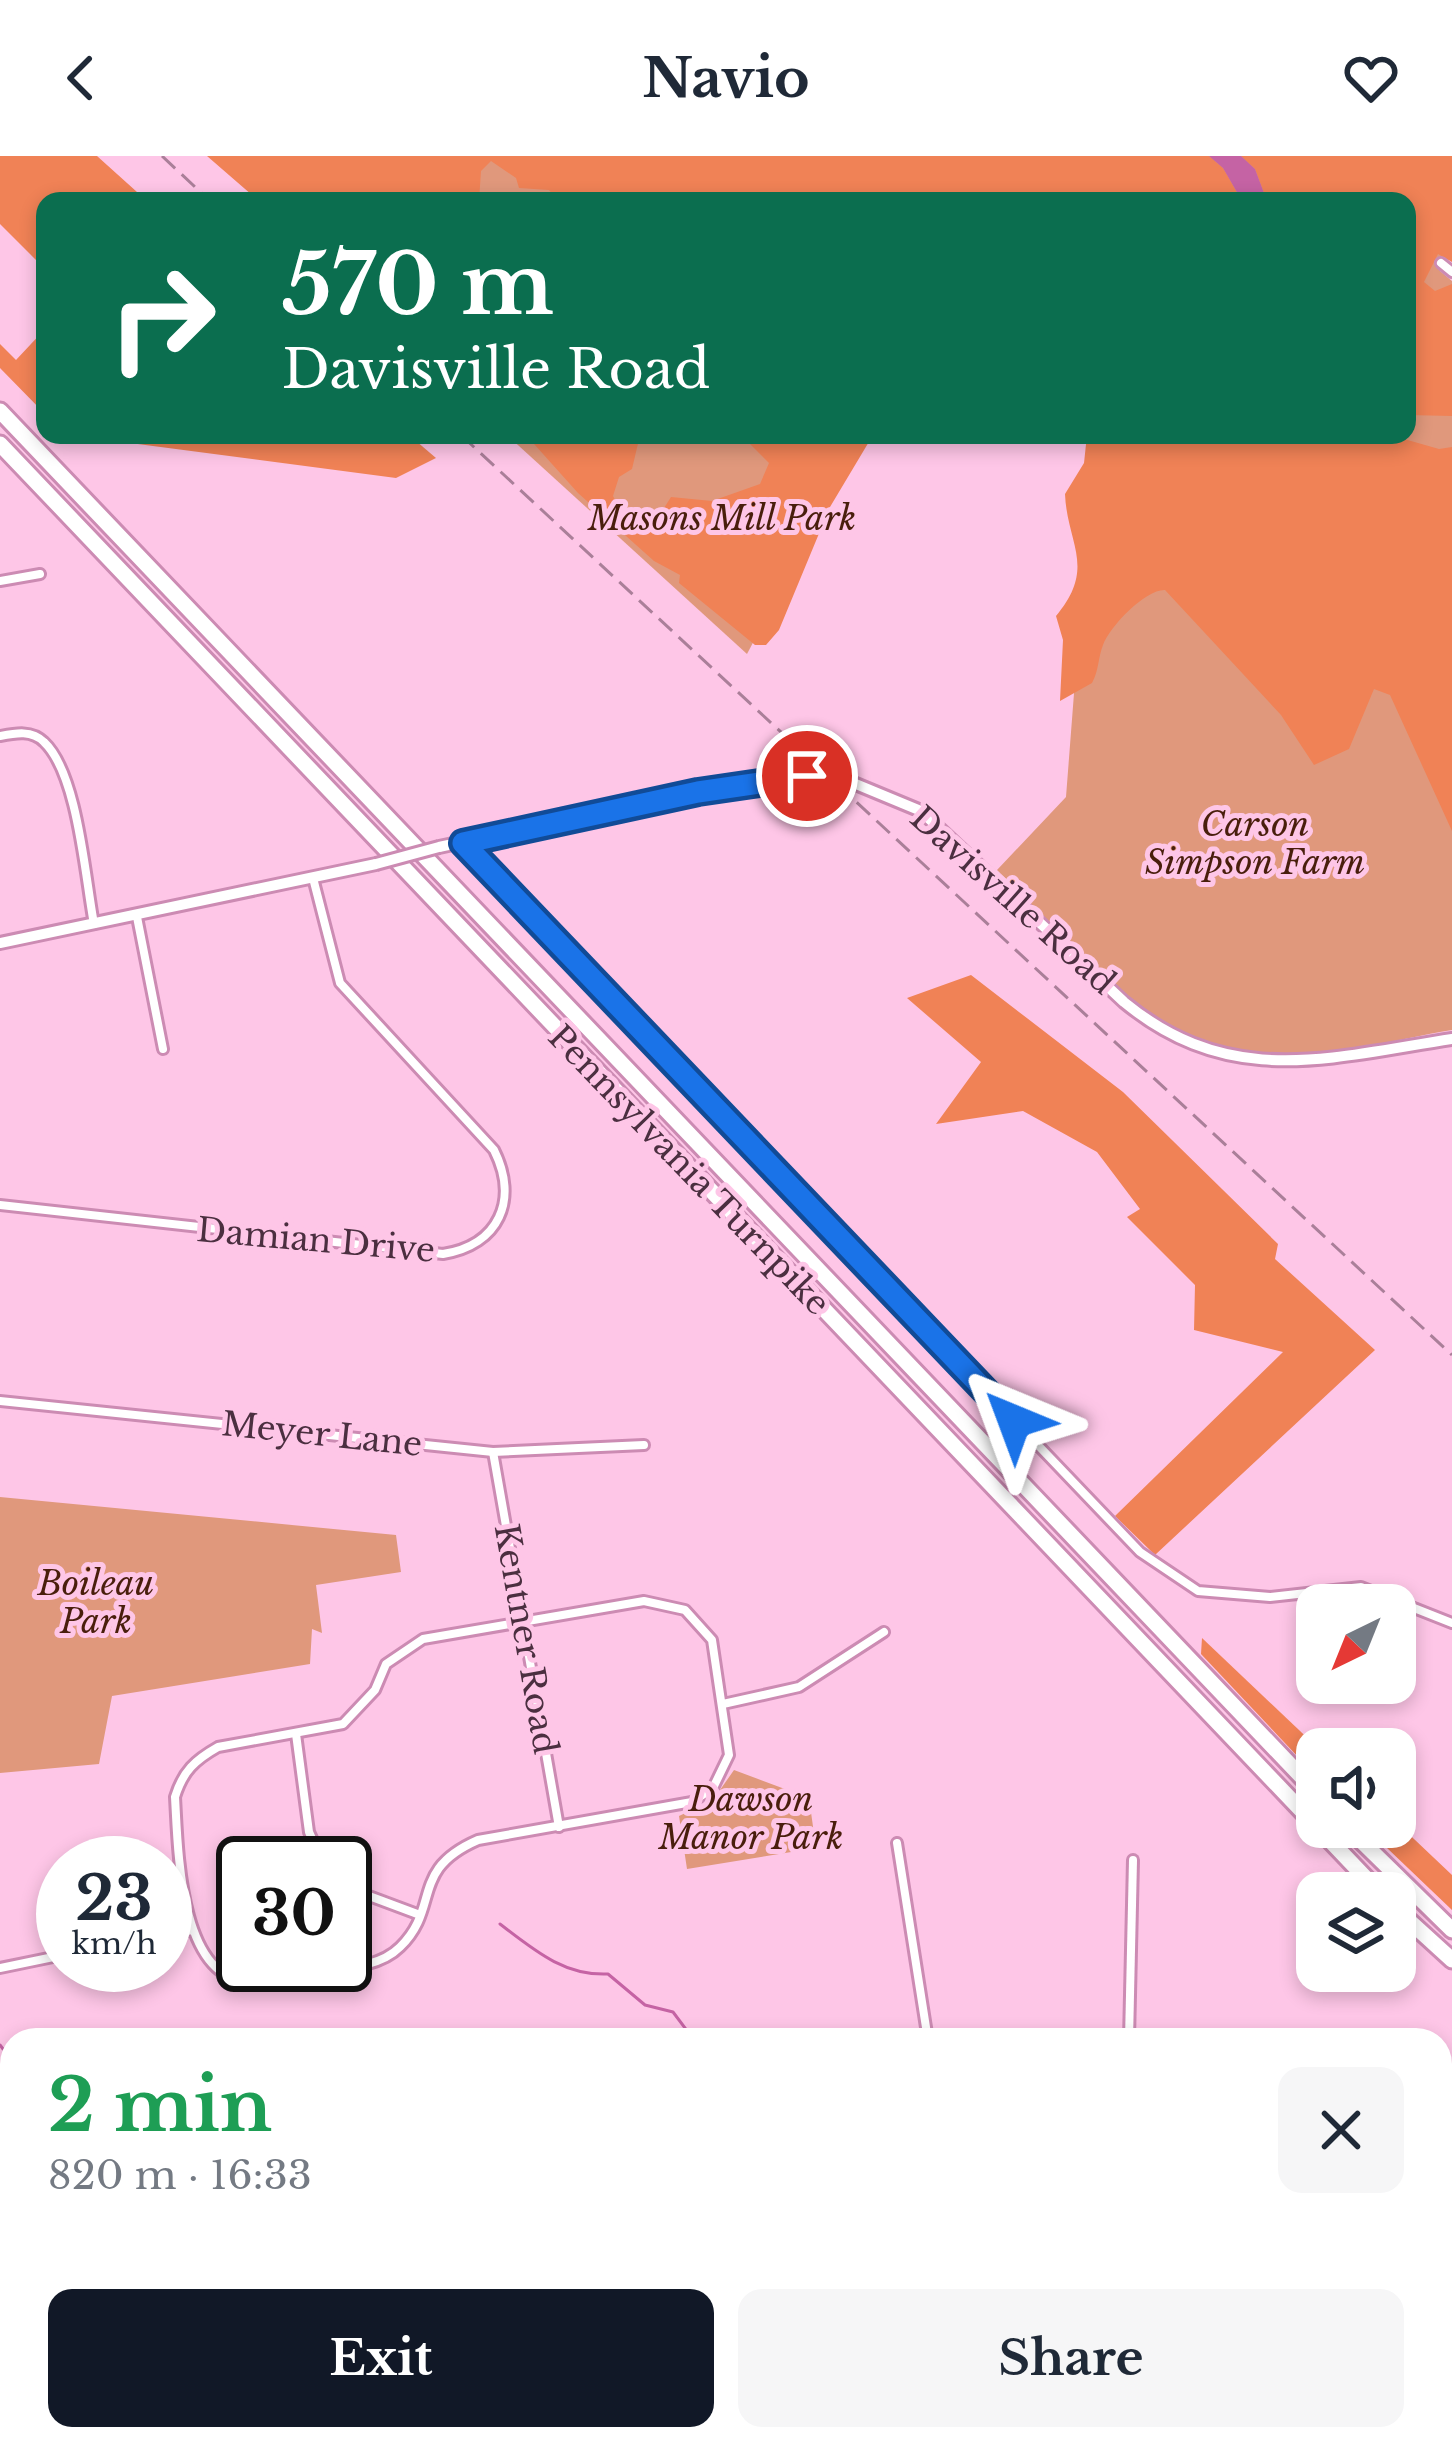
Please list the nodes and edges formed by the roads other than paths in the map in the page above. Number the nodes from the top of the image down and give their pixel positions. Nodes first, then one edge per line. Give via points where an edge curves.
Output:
1 (1441, 263) dead end
2 (1452, 272) edge
3 (0, 411) edge
4 (0, 444) edge
5 (40, 574) dead end
6 (0, 580) edge
7 (0, 736) edge
8 (463, 843) junction
9 (314, 878) junction
10 (137, 916) junction
11 (95, 926) junction
12 (0, 943) edge
13 (1452, 1039) edge
14 (163, 1048) dead end
15 (0, 1205) edge
16 (0, 1401) edge
17 (644, 1445) dead end
18 (493, 1451) junction
19 (1452, 1623) edge
20 (523, 1624) junction
21 (884, 1632) dead end
22 (723, 1704) junction
23 (296, 1734) junction
24 (1296, 1771) edge
25 (560, 1827) junction
26 (178, 1836) edge
27 (312, 1836) edge
28 (897, 1843) dead end
29 (1368, 1848) edge
30 (1133, 1860) dead end
31 (1360, 1872) edge
32 (372, 1897) edge
33 (420, 1915) junction
34 (1416, 1927) edge
35 (192, 1930) edge
36 (1452, 1930) edge
37 (1452, 1960) edge
38 (36, 1961) edge
39 (0, 1968) edge
40 (926, 2028) edge
41 (1129, 2028) edge

1 - 2 street
3 - 24 highway, Pennsylvania Turnpike
4 - 31 highway, Pennsylvania Turnpike
5 - 6 street
7 - 11 street via 42,738 55,756
8 - 9 street, Davisville Road, bridge
8 - 13 street, Davisville Road, bridge via 698,792 807,776 851,782 922,811 1124,1002 1196,1048 1293,1062
8 - 19 street via 1140,1552 1198,1591 1270,1597 1361,1587
9 - 10 street, Davisville Road
9 - 15 street, Damian Drive via 340,983 494,1150 507,1185 496,1226 464,1251 442,1254
10 - 11 street, Davisville Road
10 - 14 street
11 - 12 street, Davisville Road
16 - 18 street, Meyer Lane
17 - 18 street, Meyer Lane
18 - 20 street, Kentner Road
20 - 22 street via 670,1603 712,1640
20 - 23 street via 423,1639 386,1664 375,1690 343,1724
20 - 25 street, Kentner Road
21 - 22 street via 799,1687
22 - 25 street via 729,1755 713,1787 692,1802
23 - 26 street via 218,1747 181,1778
23 - 27 street
25 - 33 street via 456,1850 435,1870
28 - 40 street
29 - 36 highway
30 - 41 street
32 - 33 street
33 - 35 street via 400,1947 372,1964 247,1981 211,1964
34 - 37 highway
38 - 39 street

